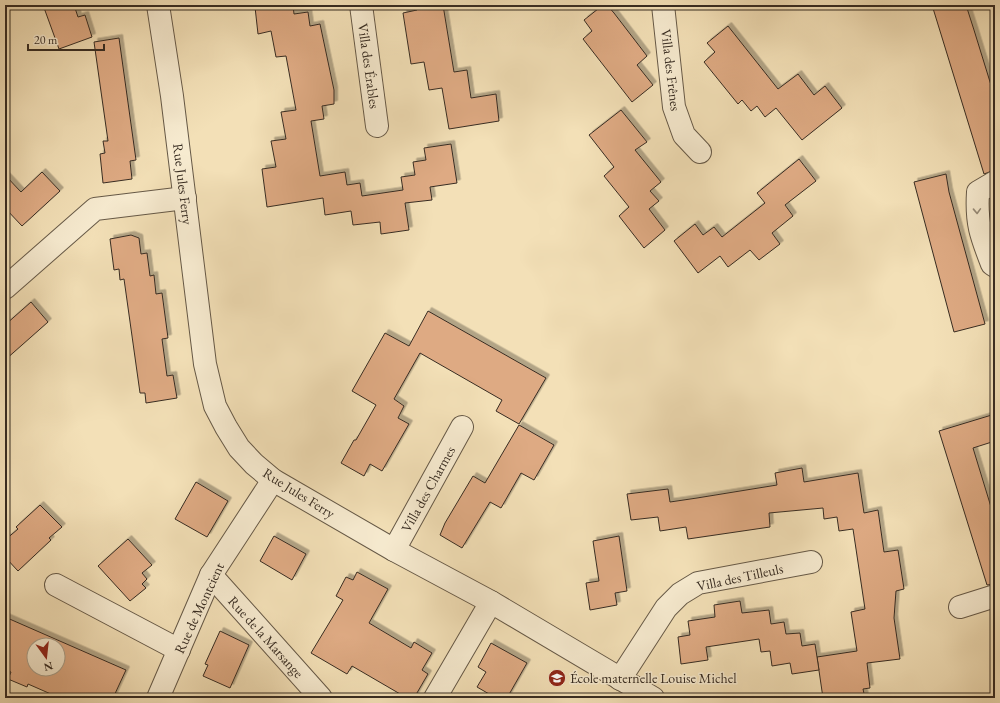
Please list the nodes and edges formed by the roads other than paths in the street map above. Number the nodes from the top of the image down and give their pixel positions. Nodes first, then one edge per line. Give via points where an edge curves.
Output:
1 (158, 5) edge
2 (361, 5) edge
3 (663, 5) edge
4 (378, 126) dead end
5 (700, 152) dead end
6 (995, 182) edge
7 (185, 198) junction
8 (995, 266) edge
9 (5, 288) edge
10 (462, 427) dead end
11 (273, 480) junction
12 (394, 550) junction
13 (811, 562) dead end
14 (211, 575) junction
15 (56, 585) dead end
16 (995, 596) edge
17 (491, 602) junction
18 (960, 607) dead end
19 (179, 650) junction
20 (620, 679) junction
21 (158, 698) edge
22 (321, 698) edge
23 (435, 698) edge
24 (653, 698) edge

1 - 7 street, Rue Jules Ferry
2 - 4 street, Villa des Érables
3 - 5 street, Villa des Frênes via 674,107 684,135
6 -> 8 street via 978,192 977,212 980,233
7 - 9 street via 95,209
7 - 11 street, Rue Jules Ferry via 206,364 215,406 239,448
10 - 12 street, Villa des Charmes
11 - 12 street, Rue Jules Ferry
11 - 14 street, Rue de Montcient
12 - 17 street, Rue Jules Ferry
13 - 20 street, Villa des Tilleuls via 698,583 680,594 666,608
14 - 19 street, Rue de Montcient
14 - 22 street, Rue de la Marsange
15 - 19 street
16 - 18 street
17 - 20 street, Rue Jules Ferry
17 - 23 street
19 - 21 street, Rue de Montcient
20 - 24 street, Rue Jules Ferry

